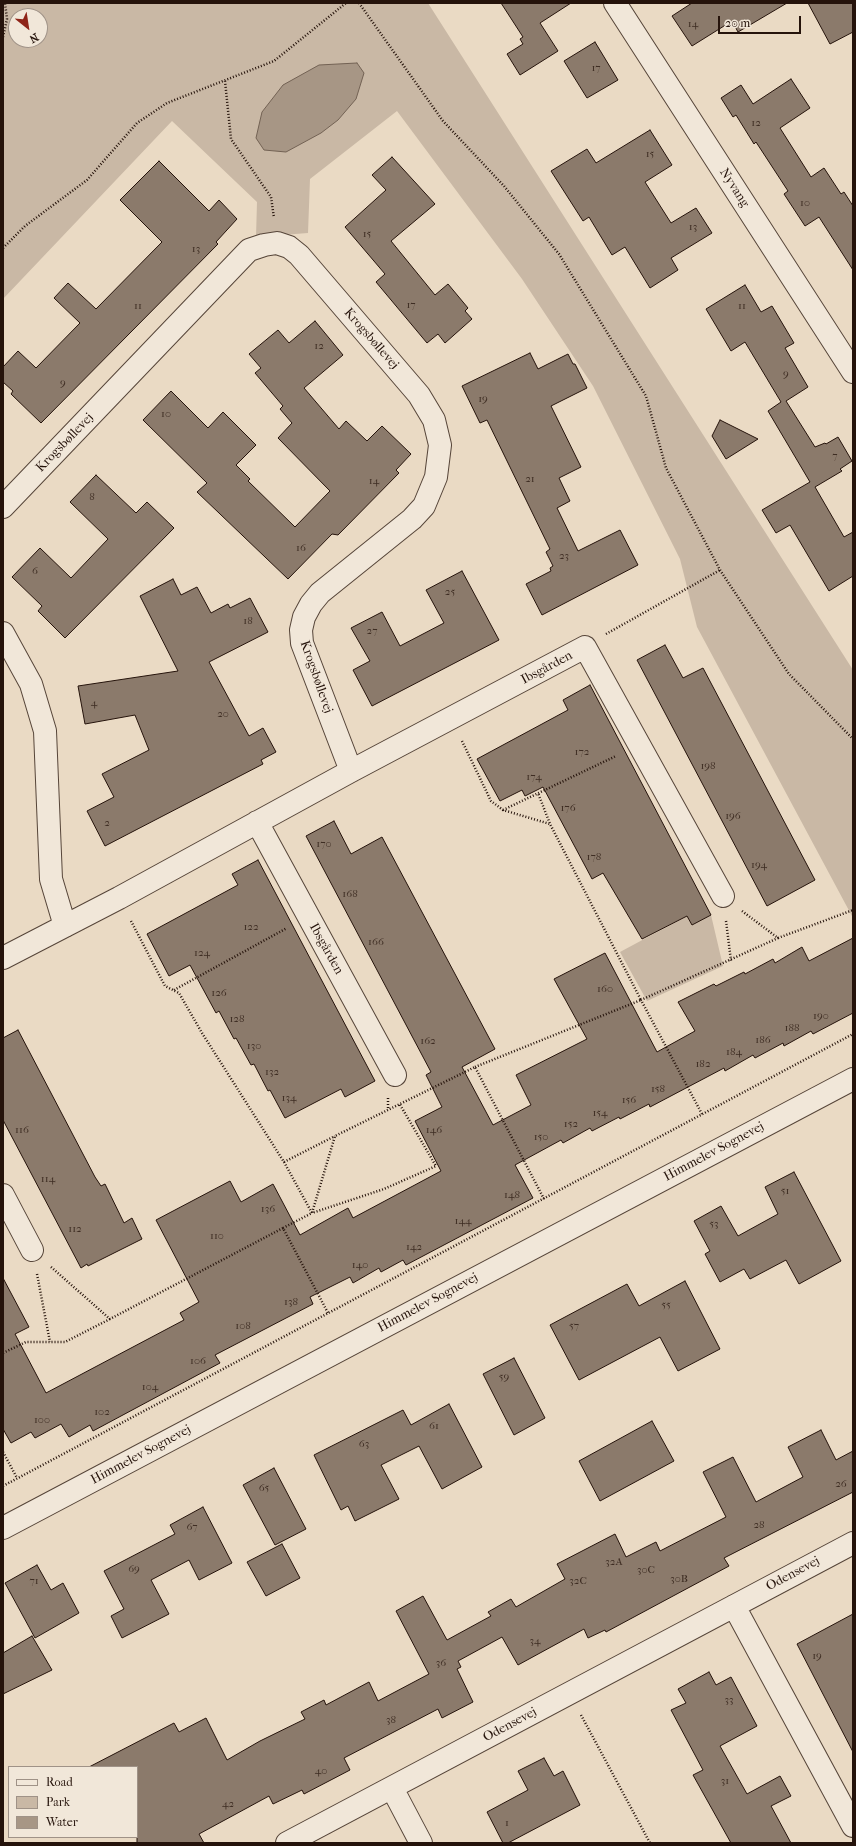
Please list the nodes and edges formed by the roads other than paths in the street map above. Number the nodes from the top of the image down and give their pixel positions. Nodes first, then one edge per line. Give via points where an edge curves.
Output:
1 (615, 3) edge
2 (853, 372) edge
3 (3, 507) edge
4 (3, 633) edge
5 (351, 771) junction
6 (257, 822) junction
7 (723, 896) road end
8 (65, 926) junction
9 (3, 958) edge
10 (395, 1075) dead end
11 (853, 1079) edge
12 (3, 1195) edge
13 (32, 1250) road end
14 (3, 1528) edge
15 (853, 1543) edge
16 (734, 1606) junction
17 (392, 1788) junction
18 (853, 1826) edge
19 (287, 1843) edge
20 (421, 1843) edge

1 - 2 street, Nyvang
3 - 5 street, Krogsbøllevej via 249,250 277,243 289,246 419,394 434,420 440,445 436,477 424,506 412,519 320,593 304,617 302,643
4 - 8 street via 31,684 45,731 51,879
5 - 6 street, Ibsgården
5 - 7 street, Ibsgården via 585,647
6 - 8 street, Ibsgården
6 - 10 street, Ibsgården
8 - 9 street, Ibsgården
11 - 14 street, Himmelev Sognevej
12 - 13 street
15 - 16 street, Odensevej
16 - 17 street, Odensevej
16 - 18 street
17 - 19 street, Odensevej
17 - 20 street

